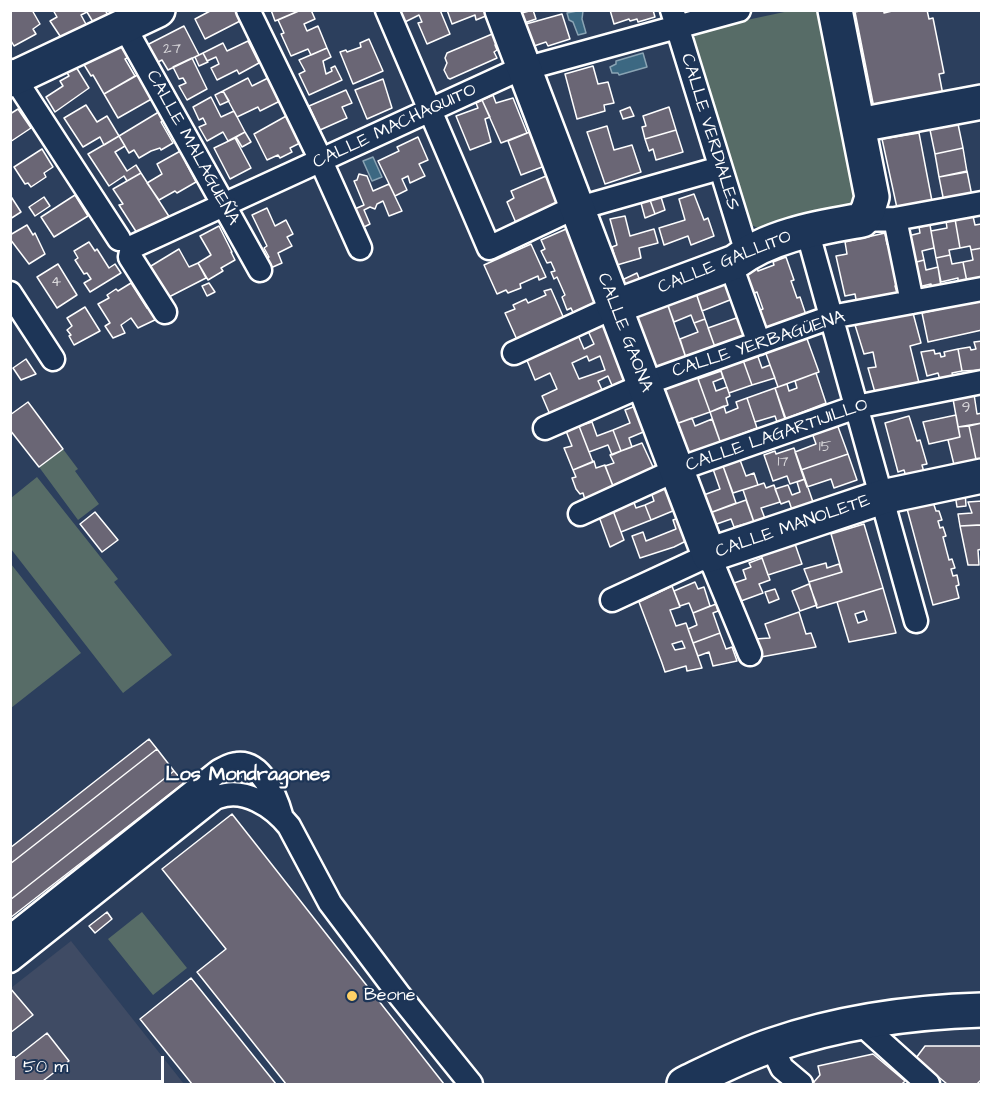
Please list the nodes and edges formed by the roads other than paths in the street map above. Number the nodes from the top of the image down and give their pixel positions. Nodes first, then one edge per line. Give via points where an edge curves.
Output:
1 (158, 10) edge
2 (248, 10) edge
3 (387, 10) edge
4 (502, 10) edge
5 (739, 10) edge
6 (835, 10) edge
7 (675, 19) edge
8 (124, 26) junction
9 (524, 68) junction
10 (12, 76) edge
11 (981, 102) edge
12 (430, 111) junction
13 (859, 125) junction
14 (720, 168) junction
15 (981, 203) edge
16 (224, 206) junction
17 (578, 208) junction
18 (895, 219) junction
19 (862, 220) junction
20 (807, 230) junction
21 (119, 239) dead end
22 (360, 248) dead end
23 (740, 262) junction
24 (260, 270) dead end
25 (981, 289) edge
26 (10, 293) edge
27 (912, 302) junction
28 (614, 306) junction
29 (165, 312) dead end
30 (831, 317) junction
31 (759, 343) junction
32 (514, 353) dead end
33 (53, 359) dead end
34 (981, 382) edge
35 (644, 384) junction
36 (856, 407) junction
37 (545, 428) dead end
38 (676, 470) junction
39 (981, 476) edge
40 (882, 497) junction
41 (580, 514) dead end
42 (709, 555) junction
43 (612, 600) dead end
44 (916, 621) dead end
45 (750, 654) dead end
46 (236, 764) junction
47 (235, 794) junction
48 (282, 817) junction
49 (10, 937) edge
50 (10, 961) edge
51 (981, 1010) edge
52 (858, 1021) junction
53 (771, 1045) junction
54 (471, 1084) edge
55 (684, 1084) edge
56 (801, 1084) edge
57 (928, 1084) edge

1 - 8 street
2 - 22 street
3 - 12 street
4 - 9 street, CALLE GAONA
5 - 7 street, CALLE MACHAQUITO
6 - 13 street
7 - 9 street, CALLE MACHAQUITO
7 - 14 street, CALLE VERDIALES
8 - 10 street
8 - 16 street, CALLE MALAGUEÑA
9 - 12 street, CALLE MACHAQUITO
9 - 17 street, CALLE GAONA
10 - 21 street
11 - 13 street
12 - 16 street, CALLE MACHAQUITO
12 - 17 street via 489,248
13 - 19 street via 872,197
14 - 17 street
14 - 23 street, CALLE VERDIALES
15 - 18 street, CALLE GALLITO
16 - 24 street, CALLE MALAGUEÑA
16 - 29 street, CALLE MACHAQUITO via 132,247 130,257
17 - 28 street, CALLE GAONA
18 - 19 street, CALLE GALLITO
18 - 27 street
19 - 20 street, CALLE GALLITO
20 - 23 street, CALLE GALLITO via 766,243
20 - 30 street
23 - 28 street, CALLE GALLITO
23 - 31 street, CALLE VERDIALES
25 - 27 street, CALLE YERBAGÜENA
26 - 33 street
27 - 30 street, CALLE YERBAGÜENA
28 - 32 street, CALLE GALLITO
28 - 35 street, CALLE GAONA
30 - 31 street, CALLE YERBAGÜENA
30 - 36 street
31 - 35 street, CALLE YERBAGÜENA
34 - 36 street, CALLE LAGARTIJILLO
35 - 37 street, CALLE YERBAGÜENA
35 - 38 street, CALLE GAONA
36 - 38 street, CALLE LAGARTIJILLO
36 - 40 street
38 - 41 street, CALLE LAGARTIJILLO
38 - 42 street, CALLE GAONA
39 - 40 street, CALLE MANOLETE
40 - 42 street, CALLE MANOLETE
40 - 44 street
42 - 43 street, CALLE MANOLETE
42 - 45 street, CALLE GAONA
46 - 47 street via 245,777
46 - 48 street via 246,764 262,777
46 - 49 street via 219,771
47 - 48 street via 257,800
47 - 50 street via 218,797 206,805
48 - 54 street via 330,903
51 - 52 street via 933,1011
52 - 53 street
52 - 57 street
53 - 55 street
53 - 56 street via 782,1068

